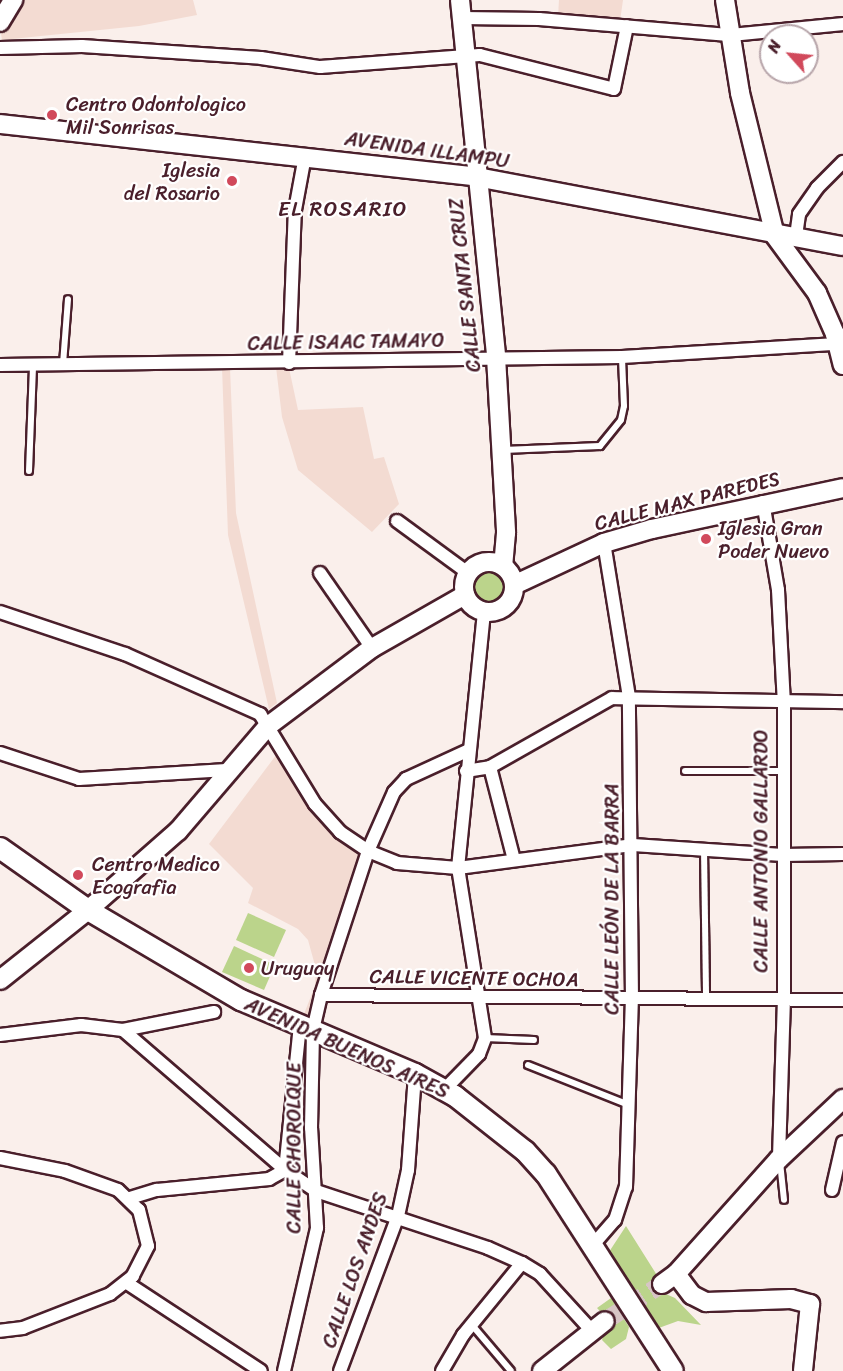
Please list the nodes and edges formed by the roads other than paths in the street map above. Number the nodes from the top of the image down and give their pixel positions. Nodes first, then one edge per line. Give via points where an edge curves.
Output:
1 (13, 0) edge
2 (725, 0) edge
3 (461, 9) edge
4 (0, 22) edge
5 (843, 24) edge
6 (627, 26) junction
7 (731, 35) junction
8 (0, 48) edge
9 (464, 54) junction
10 (0, 124) edge
11 (305, 156) junction
12 (843, 162) edge
13 (477, 177) junction
14 (775, 236) junction
15 (795, 236) junction
16 (843, 246) edge
17 (68, 299) dead end
18 (837, 344) junction
19 (496, 357) junction
20 (622, 357) junction
21 (289, 363) junction
22 (0, 365) edge
23 (33, 365) junction
24 (63, 365) junction
25 (843, 365) edge
26 (502, 450) junction
27 (29, 471) dead end
28 (843, 488) edge
29 (763, 502) junction
30 (397, 521) dead end
31 (604, 543) junction
32 (503, 566) junction
33 (320, 573) dead end
34 (468, 573) junction
35 (514, 585) junction
36 (465, 595) junction
37 (484, 611) junction
38 (0, 612) edge
39 (372, 648) junction
40 (629, 697) junction
41 (843, 702) edge
42 (783, 704) junction
43 (268, 726) junction
44 (467, 751) junction
45 (0, 753) edge
46 (490, 767) junction
47 (227, 770) junction
48 (466, 771) junction
49 (685, 771) dead end
50 (783, 771) junction
51 (633, 845) junction
52 (704, 847) junction
53 (0, 848) edge
54 (368, 851) junction
55 (843, 854) edge
56 (783, 855) junction
57 (514, 860) junction
58 (458, 868) junction
59 (88, 910) junction
60 (0, 980) edge
61 (321, 995) junction
62 (481, 997) junction
63 (706, 998) junction
64 (784, 998) junction
65 (632, 999) junction
66 (843, 1000) edge
67 (214, 1012) dead end
68 (307, 1027) junction
69 (123, 1030) junction
70 (0, 1035) edge
71 (485, 1038) junction
72 (534, 1040) dead end
73 (528, 1065) dead end
74 (415, 1074) junction
75 (445, 1089) junction
76 (842, 1104) edge
77 (630, 1105) junction
78 (843, 1142) edge
79 (0, 1158) edge
80 (779, 1159) junction
81 (285, 1170) junction
82 (832, 1190) dead end
83 (316, 1191) junction
84 (130, 1198) junction
85 (784, 1200) dead end
86 (398, 1216) junction
87 (592, 1246) junction
88 (522, 1263) junction
89 (127, 1283) junction
90 (472, 1325) junction
91 (598, 1326) joint
92 (0, 1331) edge
93 (261, 1371) edge
94 (284, 1371) edge
95 (340, 1371) edge
96 (442, 1371) edge
97 (512, 1371) edge
98 (542, 1371) edge
99 (673, 1371) edge
100 (803, 1371) edge

1 - 4 main road
2 - 7 main road
3 - 6 street
3 - 9 main road, CALLE SANTA CRUZ
5 - 7 street
6 - 7 street
6 - 9 street via 614,89
7 - 14 main road via 740,93
8 - 9 street via 82,46 261,58 320,67
9 - 13 main road, CALLE SANTA CRUZ
10 - 11 main road, AVENIDA ILLAMPU
11 - 13 main road, AVENIDA ILLAMPU
11 - 21 street via 295,210
12 - 15 street via 816,188 799,214
13 - 14 main road, AVENIDA ILLAMPU
13 - 19 main road, CALLE SANTA CRUZ
14 - 15 main road, AVENIDA ILLAMPU
14 - 18 main road via 817,293
15 - 16 main road, AVENIDA ILLAMPU
17 - 24 lane
18 - 20 street, CALLE ISAAC TAMAYO
18 - 25 main road
19 - 20 street, CALLE ISAAC TAMAYO
19 - 21 street, CALLE ISAAC TAMAYO
19 - 26 main road, CALLE SANTA CRUZ
20 - 26 lane via 621,420 600,446
21 - 24 street, CALLE ISAAC TAMAYO
22 - 23 street, CALLE ISAAC TAMAYO
23 - 24 street, CALLE ISAAC TAMAYO
23 - 27 lane
26 - 32 main road, CALLE SANTA CRUZ
28 - 29 main road, CALLE MAX PAREDES
29 - 31 main road, CALLE MAX PAREDES
29 - 42 street, CALLE ANTONIO GALLARDO via 778,590
30 - 34 street
31 - 35 main road, CALLE MAX PAREDES
31 - 40 street, CALLE LEÓN DE LA BARRA
32 - 34 main road via 484,562
32 - 35 main road
33 - 39 street
34 - 36 main road
35 - 37 main road via 503,607
36 - 37 main road via 469,603
36 - 39 main road
37 - 44 street
38 - 43 street via 125,654 187,680 260,714
39 - 43 main road
40 - 42 street
40 - 46 street via 594,704
40 - 51 street, CALLE LEÓN DE LA BARRA
41 - 42 street
42 - 50 street, CALLE ANTONIO GALLARDO
43 - 47 main road
43 - 54 street via 315,804 340,832
44 - 48 street
44 - 54 street via 400,784
45 - 47 street via 79,779
46 - 48 street
46 - 57 street
47 - 59 main road via 178,831
48 - 58 street
49 - 50 lane
50 - 56 street, CALLE ANTONIO GALLARDO
51 - 52 street
51 - 57 street
51 - 65 street, CALLE LEÓN DE LA BARRA
52 - 56 street
52 - 63 lane
53 - 59 main road, AVENIDA BUENOS AIRES
54 - 58 street via 397,863
54 - 61 street
55 - 56 street
56 - 64 street, CALLE ANTONIO GALLARDO
57 - 58 street
58 - 62 street
59 - 60 main road
59 - 68 main road, AVENIDA BUENOS AIRES via 241,1000
61 - 62 street, CALLE VICENTE OCHOA
61 - 68 street
62 - 65 street, CALLE VICENTE OCHOA
62 - 71 street
63 - 64 street, CALLE VICENTE OCHOA
63 - 65 street, CALLE VICENTE OCHOA
64 - 66 street, CALLE VICENTE OCHOA
64 - 80 street, CALLE ANTONIO GALLARDO
65 - 77 street, CALLE LEÓN DE LA BARRA
67 - 69 street
68 - 74 main road, AVENIDA BUENOS AIRES
68 - 81 street, CALLE CHOROLQUE
68 - 83 street, CALLE CHOROLQUE
69 - 70 street via 81,1025
69 - 81 street
71 - 72 lane
71 - 75 street via 479,1054
73 - 77 lane
74 - 75 main road, AVENIDA BUENOS AIRES
74 - 86 street, CALLE LOS ANDES via 408,1170
75 - 87 main road, AVENIDA BUENOS AIRES via 525,1151 546,1174
76 - 80 main road
77 - 87 street, CALLE LEÓN DE LA BARRA via 624,1197 615,1220
78 - 82 street
79 - 84 street via 76,1174
80 - 85 lane, CALLE ANTONIO GALLARDO
80 - 100 main road via 669,1279 706,1302 791,1299 810,1304
81 - 83 street
81 - 84 street via 269,1179 157,1190
83 - 86 street
83 - 94 street, CALLE CHOROLQUE via 317,1228
84 - 89 street via 142,1218 148,1246
86 - 88 street
86 - 95 street, CALLE LOS ANDES
87 - 99 main road, AVENIDA BUENOS AIRES
88 - 90 street
88 - 91 street
89 - 92 street via 61,1315
89 - 93 street
90 - 96 street
90 - 97 lane
91 - 98 main road

